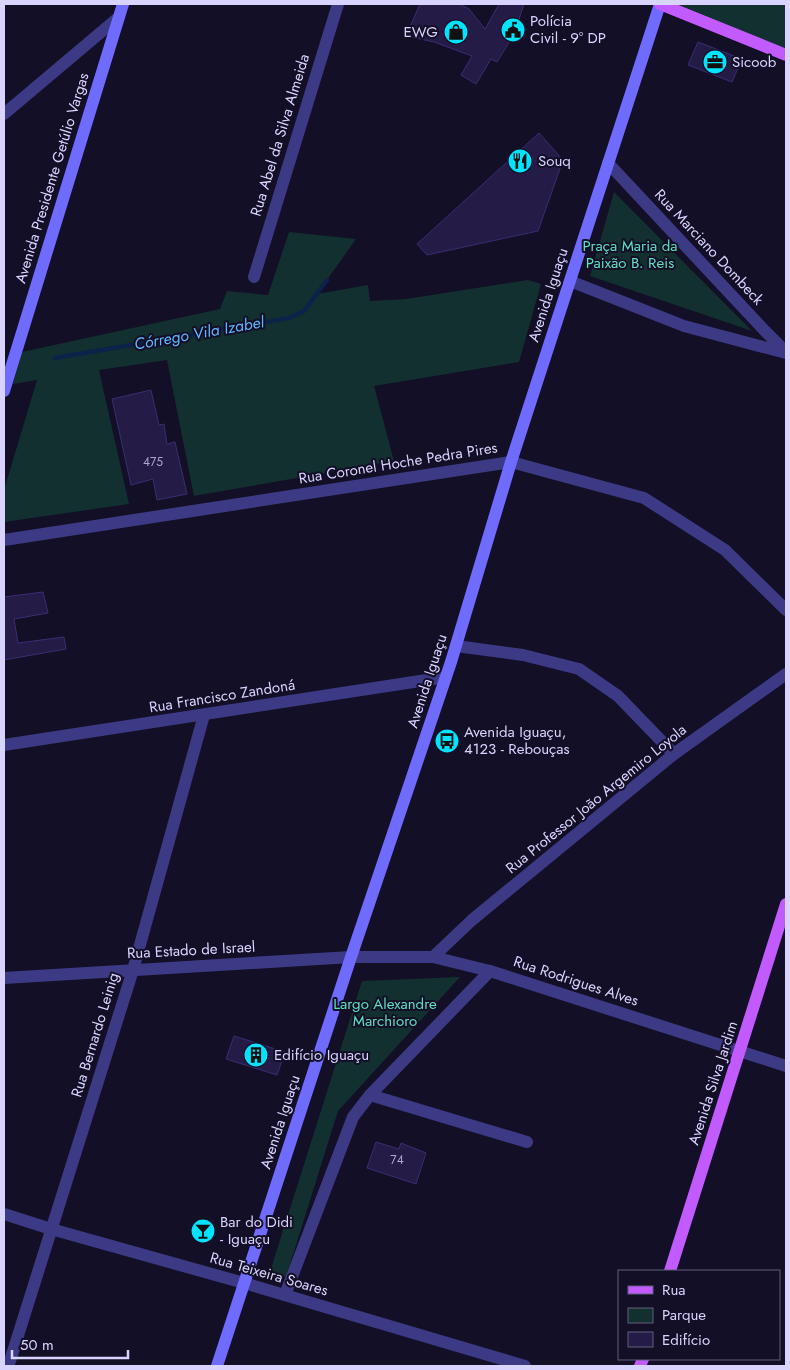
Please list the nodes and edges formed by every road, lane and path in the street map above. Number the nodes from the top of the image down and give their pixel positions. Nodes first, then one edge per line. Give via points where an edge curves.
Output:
1 (123, 4) edge
2 (338, 4) edge
3 (660, 4) edge
4 (119, 18) junction
5 (786, 55) edge
6 (4, 114) edge
7 (608, 163) junction
8 (254, 277) dead end
9 (570, 282) junction
10 (786, 353) edge
11 (4, 391) edge
12 (511, 462) junction
13 (4, 540) edge
14 (786, 610) edge
15 (456, 646) junction
16 (786, 674) edge
17 (446, 677) junction
18 (204, 715) junction
19 (4, 745) edge
20 (674, 754) junction
21 (786, 904) edge
22 (351, 956) junction
23 (433, 957) junction
24 (133, 970) junction
25 (490, 971) junction
26 (4, 978) edge
27 (740, 1051) junction
28 (786, 1066) edge
29 (370, 1096) junction
30 (527, 1142) dead end
31 (4, 1214) edge
32 (51, 1229) junction
33 (670, 1270) edge
34 (244, 1283) junction
35 (285, 1295) junction
36 (10, 1361) dead end
37 (218, 1366) edge
38 (525, 1366) edge

1 - 4 main road, Avenida Presidente Getúlio Vargas
2 - 8 street, Rua Abel da Silva Almeida
3 - 5 main road
3 - 7 main road, Avenida Iguaçu
4 - 6 street
4 - 11 main road, Avenida Presidente Getúlio Vargas
7 - 9 main road, Avenida Iguaçu
7 - 10 street, Rua Marciano Dombeck
9 - 10 street via 684,326
9 - 12 main road, Avenida Iguaçu
12 - 13 street, Rua Coronel Hoche Pedra Pires
12 - 14 street, Rua Coronel Hoche Pedra Pires via 644,498 725,550
12 - 15 main road, Avenida Iguaçu
15 - 17 main road, Avenida Iguaçu
15 - 20 street via 523,655 579,669 618,696
16 - 20 street, Rua Professor João Argemiro Loyola
17 - 18 street, Rua Francisco Zandoná
17 - 22 main road, Avenida Iguaçu
18 - 19 street, Rua Francisco Zandoná
18 - 24 street, Rua Bernardo Leinig
20 - 23 street, Rua Professor João Argemiro Loyola via 472,920
21 - 27 main road, Avenida Silva Jardim
22 - 23 street, Rua Rodrigues Alves
22 - 24 street, Rua Estado de Israel
22 - 34 main road, Avenida Iguaçu
23 - 25 street, Rua Rodrigues Alves
24 - 26 street, Rua Estado de Israel
24 - 32 street, Rua Bernardo Leinig
25 - 27 street, Rua Rodrigues Alves
25 - 29 street
27 - 28 street, Rua Rodrigues Alves
27 - 33 main road, Avenida Silva Jardim
29 - 30 street
29 - 35 street via 353,1117
31 - 32 street, Rua Teixeira Soares
32 - 34 street, Rua Teixeira Soares
32 - 36 street, Rua Bernardo Leinig
34 - 35 street, Rua Teixeira Soares
34 - 37 main road, Avenida Iguaçu
35 - 38 street, Rua Teixeira Soares

